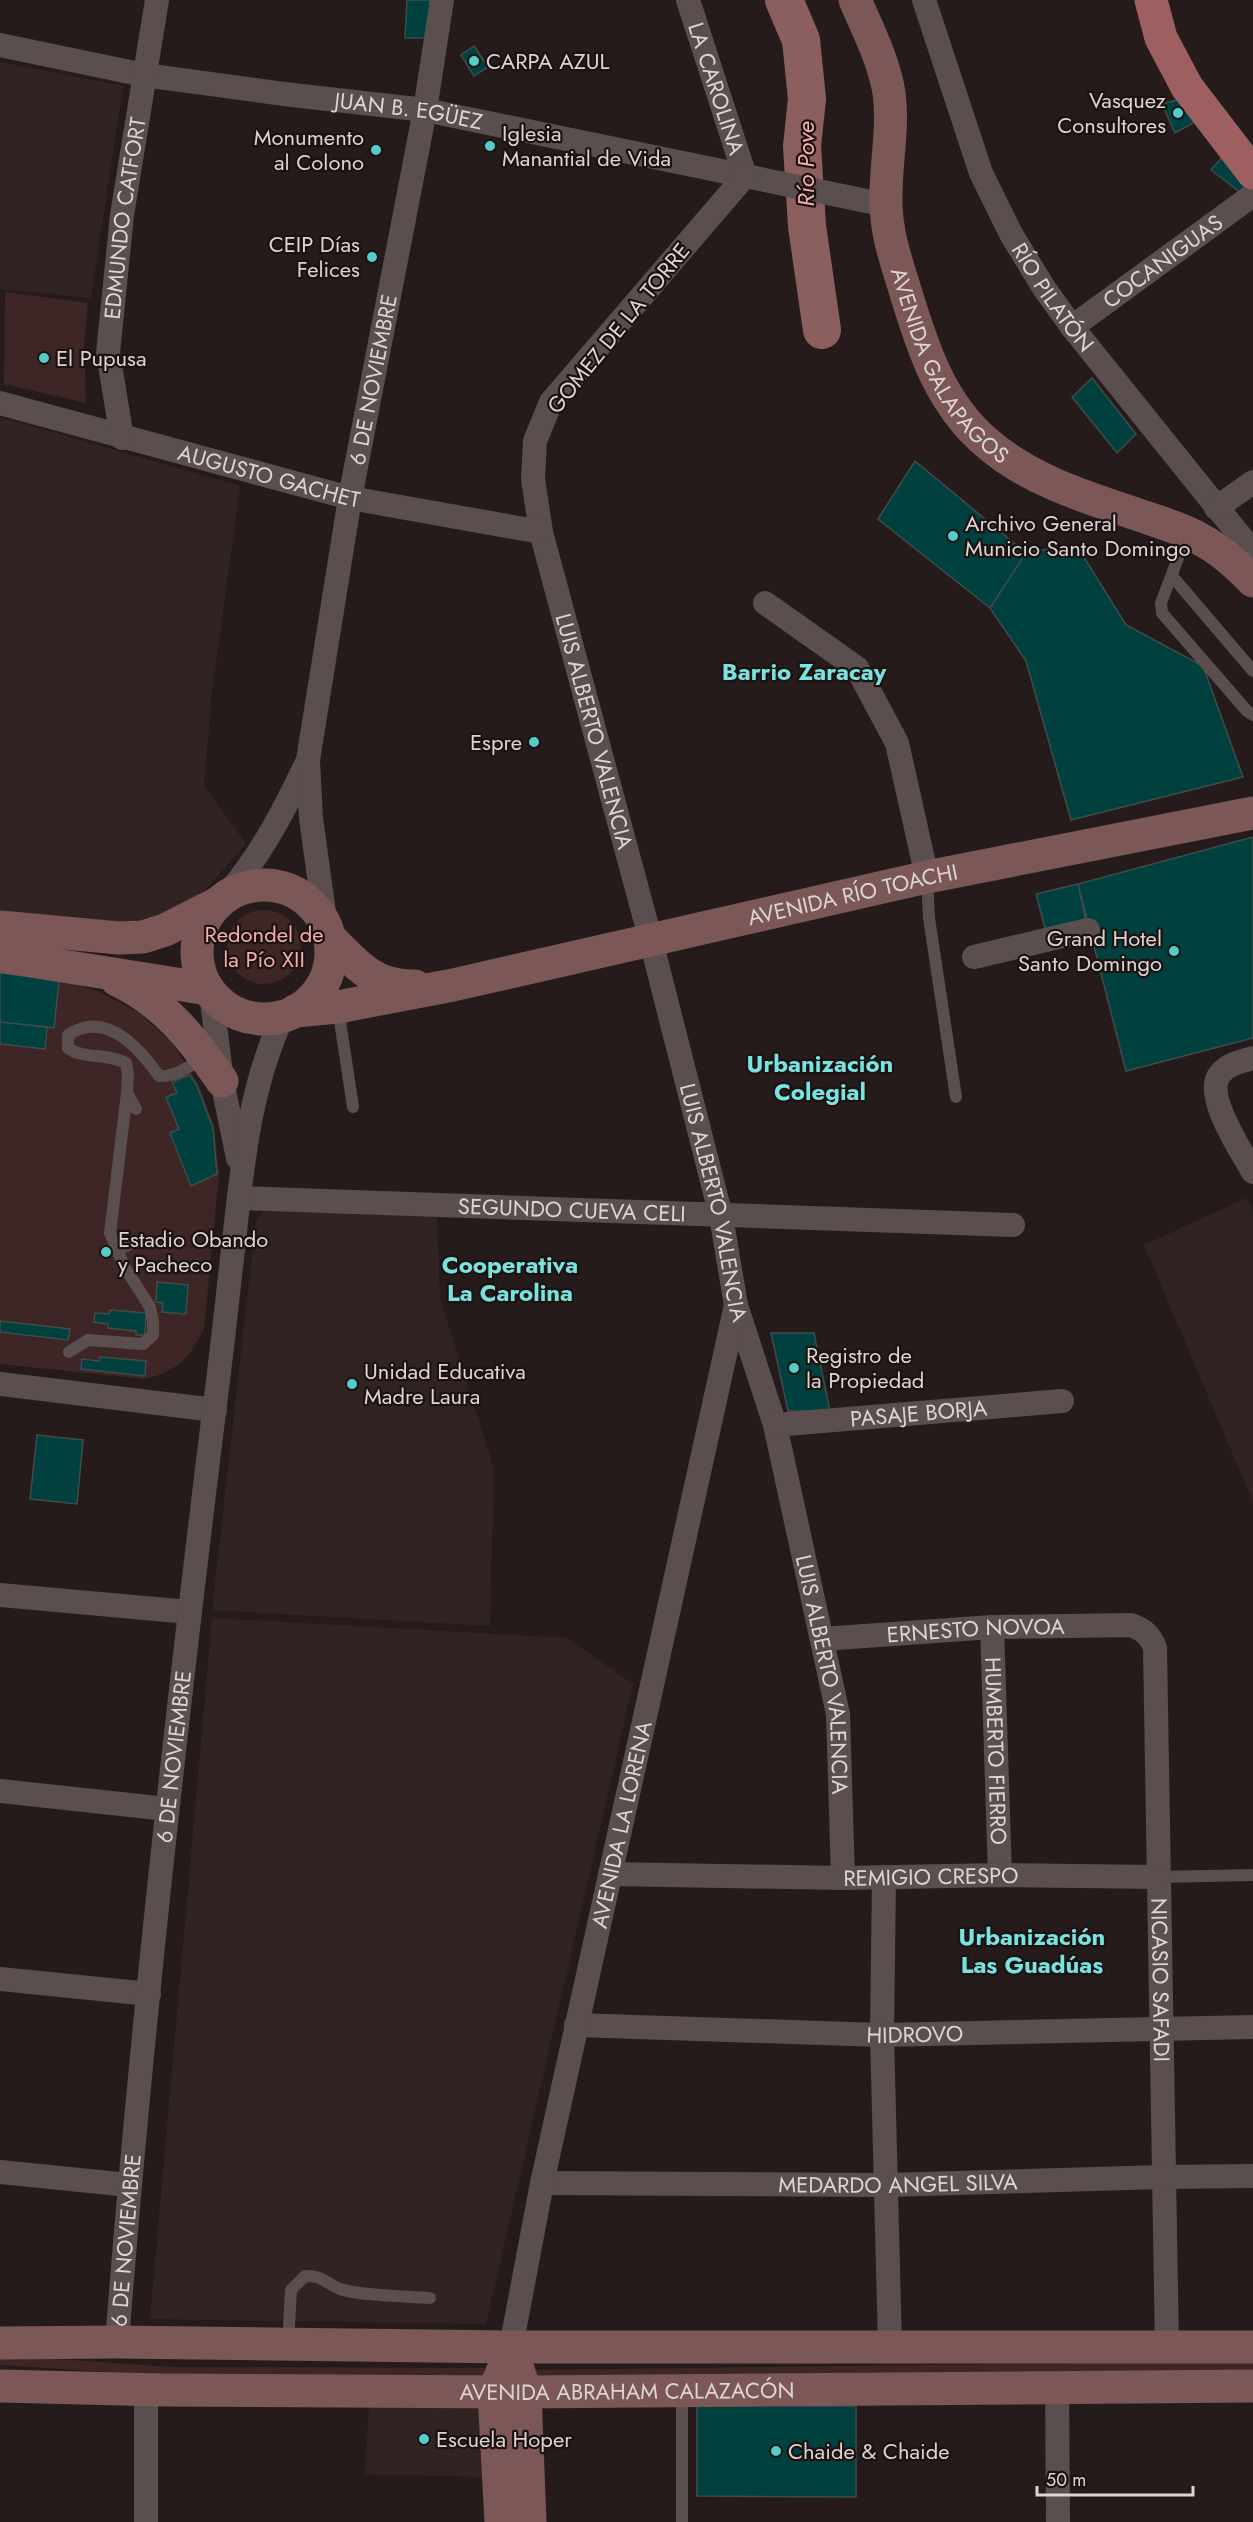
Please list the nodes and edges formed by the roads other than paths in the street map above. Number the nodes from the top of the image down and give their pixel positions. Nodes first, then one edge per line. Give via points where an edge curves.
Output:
1 (157, 0) edge
2 (442, 0) edge
3 (688, 0) edge
4 (855, 0) edge
5 (924, 0) edge
6 (1151, 0) edge
7 (0, 45) edge
8 (144, 75) junction
9 (425, 110) junction
10 (1253, 173) edge
11 (745, 176) junction
12 (1253, 195) edge
13 (886, 204) junction
14 (1072, 327) junction
15 (0, 403) edge
16 (122, 438) junction
17 (1253, 482) edge
18 (350, 498) junction
19 (1216, 508) junction
20 (541, 532) junction
21 (1188, 532) junction
22 (1253, 552) edge
23 (1172, 576) junction
24 (1253, 581) edge
25 (765, 603) dead end
26 (1253, 671) edge
27 (1253, 715) edge
28 (308, 760) junction
29 (1253, 813) edge
30 (927, 877) junction
31 (221, 900) junction
32 (0, 927) edge
33 (1088, 930) dead end
34 (328, 932) junction
35 (651, 941) junction
36 (0, 956) edge
37 (974, 957) dead end
38 (94, 969) junction
39 (453, 986) junction
40 (210, 991) junction
41 (338, 1007) junction
42 (289, 1014) junction
43 (1253, 1058) edge
44 (214, 1068) junction
45 (127, 1093) junction
46 (956, 1097) dead end
47 (353, 1107) dead end
48 (136, 1109) dead end
49 (241, 1172) junction
50 (1253, 1172) edge
51 (239, 1198) junction
52 (721, 1216) junction
53 (1013, 1225) dead end
54 (137, 1241) dead end
55 (117, 1250) junction
56 (736, 1305) junction
57 (69, 1352) dead end
58 (0, 1384) edge
59 (1062, 1401) dead end
60 (215, 1410) junction
61 (775, 1425) junction
62 (0, 1595) edge
63 (189, 1612) junction
64 (1131, 1625) joint
65 (992, 1628) junction
66 (822, 1639) junction
67 (0, 1791) edge
68 (167, 1809) junction
69 (609, 1874) junction
70 (1000, 1875) junction
71 (1253, 1875) edge
72 (1158, 1876) junction
73 (884, 1877) junction
74 (843, 1878) junction
75 (0, 1979) edge
76 (149, 1994) junction
77 (576, 2025) junction
78 (1161, 2027) junction
79 (1253, 2027) edge
80 (882, 2035) junction
81 (0, 2172) edge
82 (1253, 2176) edge
83 (1163, 2177) junction
84 (542, 2183) junction
85 (129, 2185) junction
86 (887, 2185) junction
87 (430, 2298) dead end
88 (117, 2342) junction
89 (0, 2343) edge
90 (288, 2344) junction
91 (890, 2346) junction
92 (512, 2347) junction
93 (1253, 2347) edge
94 (1167, 2348) junction
95 (0, 2386) edge
96 (1057, 2386) junction
97 (1253, 2386) edge
98 (146, 2389) junction
99 (682, 2390) junction
100 (509, 2392) junction
101 (146, 2522) edge
102 (501, 2522) edge
103 (530, 2522) edge
104 (682, 2522) edge
105 (1058, 2522) edge

1 - 8 street, EDMUNDO CATFORT
2 - 9 street, 6 DE NOVIEMBRE
3 - 11 street, LA CAROLINA
4 - 13 main road, AVENIDA GALAPAGOS via 889,92
5 - 14 street, RÍO PILATÓN via 981,173 1011,234
6 - 10 main road via 1161,39 1187,87
7 - 8 street, JUAN B. EGÜEZ
8 - 9 street, JUAN B. EGÜEZ
8 - 16 street, EDMUNDO CATFORT via 122,215 108,352
9 - 11 street, JUAN B. EGÜEZ
9 - 18 street, 6 DE NOVIEMBRE
11 - 13 street, JUAN B. EGÜEZ
11 - 20 street, GOMEZ DE LA TORRE via 551,402 535,441 533,479
12 - 14 street, COCANIGUAS
13 - 21 main road, AVENIDA GALAPAGOS via 896,261 930,365 973,430 1003,457 1049,482
14 - 19 street, RÍO PILATÓN
15 - 16 street, AUGUSTO GACHET
16 - 18 street, AUGUSTO GACHET
17 - 19 street
18 - 20 street, AUGUSTO GACHET
18 - 28 street, 6 DE NOVIEMBRE
19 - 22 street, RÍO PILATÓN
20 - 35 street, LUIS ALBERTO VALENCIA
21 - 23 lane
21 - 24 main road, AVENIDA GALAPAGOS via 1224,554
23 - 26 lane
23 - 27 lane via 1161,603 1164,616
25 - 30 street via 857,668 897,743
28 - 31 street, 6 DE NOVIEMBRE via 262,850
28 - 34 street, 6 DE NOVIEMBRE
29 - 30 main road, AVENIDA RÍO TOACHI
30 - 35 main road, AVENIDA RÍO TOACHI
30 - 46 lane via 929,918
31 - 32 main road via 165,930 142,937
31 - 34 main road via 252,885 282,887 309,902
31 - 40 main road via 205,920 198,940 198,963
33 - 37 street
34 - 39 main road, AVENIDA RÍO TOACHI via 373,978 390,985
34 - 42 main road via 330,963 322,986 306,1004
35 - 39 main road, AVENIDA RÍO TOACHI
35 - 52 street, LUIS ALBERTO VALENCIA
36 - 38 main road
38 - 40 main road
38 - 44 main road via 151,999 175,1019
39 - 41 main road, AVENIDA RÍO TOACHI
40 - 42 main road via 244,1016 263,1019
40 - 44 street, 6 DE NOVIEMBRE
41 - 42 main road, AVENIDA RÍO TOACHI
41 - 47 lane
42 - 49 street, 6 DE NOVIEMBRE via 270,1046 254,1100
43 - 50 street via 1232,1064 1219,1075 1215,1086 1221,1114
44 - 45 lane via 187,1068 159,1076 125,1036 81,1026 68,1035 68,1048 78,1055 105,1055 126,1063
44 - 49 street, 6 DE NOVIEMBRE
45 - 48 lane
45 - 55 lane via 110,1233
49 - 51 street, 6 DE NOVIEMBRE
51 - 52 street, SEGUNDO CUEVA CELI
51 - 60 street, 6 DE NOVIEMBRE
52 - 53 street, SEGUNDO CUEVA CELI
52 - 56 street, LUIS ALBERTO VALENCIA
54 - 55 lane
55 - 57 lane via 150,1307 153,1335 143,1344 88,1340
56 - 61 street, LUIS ALBERTO VALENCIA
56 - 69 street, AVENIDA LA LORENA
58 - 60 street
59 - 61 street, PASAJE BORJA
60 - 63 street, 6 DE NOVIEMBRE
61 - 66 street, LUIS ALBERTO VALENCIA
62 - 63 street
63 - 68 street, 6 DE NOVIEMBRE
64 - 65 street, ERNESTO NOVOA
64 - 72 street, NICASIO SAFADI via 1143,1630 1155,1648
65 - 66 street, ERNESTO NOVOA
65 - 70 street, HUMBERTO FIERRO
66 - 74 street, LUIS ALBERTO VALENCIA via 838,1714
67 - 68 street
68 - 76 street, 6 DE NOVIEMBRE
69 - 74 street, REMIGIO CRESPO
69 - 77 street, AVENIDA LA LORENA
70 - 72 street, REMIGIO CRESPO
70 - 73 street, REMIGIO CRESPO
71 - 72 lane, REMIGIO CRESPO
72 - 78 street, NICASIO SAFADI
73 - 74 street, REMIGIO CRESPO
73 - 80 street
75 - 76 street
76 - 85 street, 6 DE NOVIEMBRE
77 - 80 street, HIDROVO
77 - 84 street, AVENIDA LA LORENA
78 - 79 street, HIDROVO
78 - 80 street, HIDROVO
78 - 83 street, NICASIO SAFADI
80 - 86 street
81 - 85 street
82 - 83 street, MEDARDO ANGEL SILVA
83 - 86 street, MEDARDO ANGEL SILVA
83 - 94 street, NICASIO SAFADI
84 - 86 street, MEDARDO ANGEL SILVA
84 - 92 street, AVENIDA LA LORENA
85 - 88 street, 6 DE NOVIEMBRE
86 - 91 street
87 - 90 lane via 339,2288 318,2276 305,2276 291,2290
88 - 89 main road, AVENIDA ABRAHAM CALAZACÓN
88 - 90 main road, AVENIDA ABRAHAM CALAZACÓN
90 - 92 main road, AVENIDA ABRAHAM CALAZACÓN
91 - 92 main road, AVENIDA ABRAHAM CALAZACÓN
91 - 94 main road, AVENIDA ABRAHAM CALAZACÓN
92 - 100 main road, AVENIDA LA LORENA
93 - 94 main road, AVENIDA ABRAHAM CALAZACÓN
95 - 98 main road, AVENIDA ABRAHAM CALAZACÓN
96 - 97 main road, AVENIDA ABRAHAM CALAZACÓN
96 - 99 main road, AVENIDA ABRAHAM CALAZACÓN
96 - 105 street
98 - 100 main road, AVENIDA ABRAHAM CALAZACÓN
98 - 101 street
99 - 100 main road, AVENIDA ABRAHAM CALAZACÓN
99 - 104 lane
100 - 102 main road, AVENIDA LA LORENA
100 - 103 main road, AVENIDA LA LORENA

